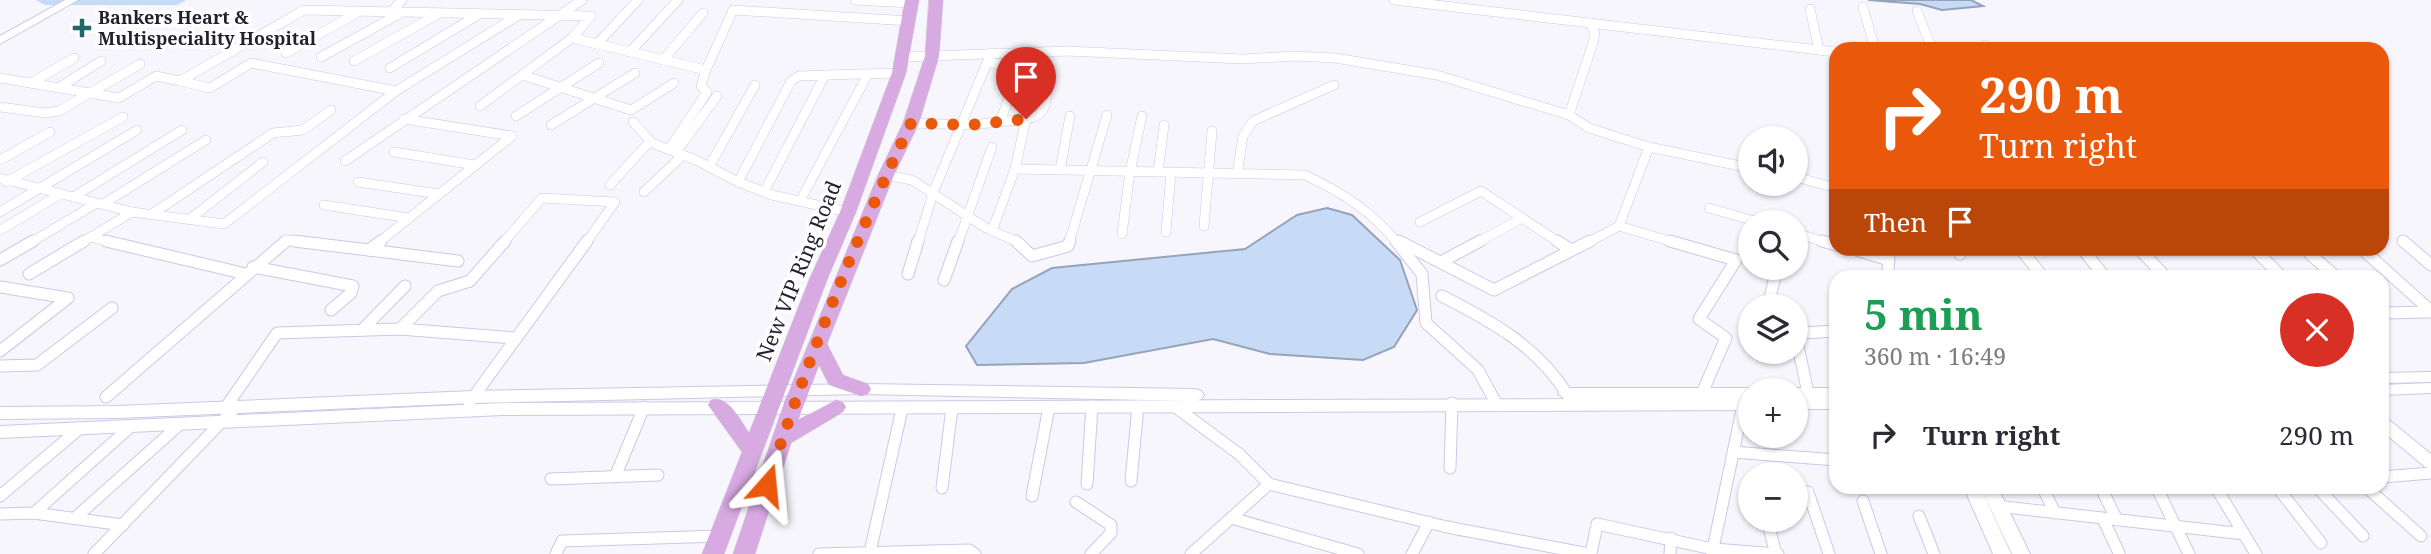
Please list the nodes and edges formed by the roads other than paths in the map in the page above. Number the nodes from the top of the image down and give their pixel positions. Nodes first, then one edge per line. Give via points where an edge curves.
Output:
1 (73, 0) edge
2 (402, 0) edge
3 (582, 0) edge
4 (638, 0) edge
5 (678, 0) edge
6 (734, 0) edge
7 (855, 0) edge
8 (936, 0) edge
9 (1394, 0) edge
10 (1427, 1) edge
11 (59, 4) edge
12 (1863, 7) dead end
13 (911, 8) edge
14 (1810, 9) dead end
15 (733, 10) junction
16 (360, 11) junction
17 (1917, 11) dead end
18 (391, 12) junction
19 (402, 12) junction
20 (442, 13) junction
21 (480, 13) junction
22 (703, 13) dead end
23 (521, 14) junction
24 (560, 14) junction
25 (1590, 23) junction
26 (0, 33) edge
27 (572, 38) junction
28 (0, 41) edge
29 (1873, 42) edge
30 (1929, 42) edge
31 (597, 44) junction
32 (1819, 50) junction
33 (1829, 51) edge
34 (286, 52) dead end
35 (630, 52) junction
36 (992, 53) junction
37 (932, 56) junction
38 (321, 57) dead end
39 (74, 58) dead end
40 (663, 60) junction
41 (101, 61) dead end
42 (354, 61) dead end
43 (599, 63) dead end
44 (987, 63) junction
45 (140, 64) dead end
46 (902, 65) junction
47 (390, 68) dead end
48 (706, 70) junction
49 (635, 73) dead end
50 (868, 74) junction
51 (522, 75) junction
52 (825, 75) junction
53 (0, 78) edge
54 (1049, 78) dead end
55 (180, 80) junction
56 (32, 83) junction
57 (674, 83) dead end
58 (755, 85) dead end
59 (1334, 85) dead end
60 (58, 88) junction
61 (559, 89) junction
62 (396, 91) junction
63 (92, 93) junction
64 (717, 96) dead end
65 (595, 100) junction
66 (480, 106) dead end
67 (0, 107) edge
68 (331, 110) dead end
69 (1107, 115) dead end
70 (1569, 115) junction
71 (516, 116) dead end
72 (1070, 116) dead end
73 (1142, 116) dead end
74 (124, 117) dead end
75 (404, 119) junction
76 (1026, 119) junction
77 (633, 122) dead end
78 (1000, 122) junction
79 (911, 123) junction
80 (960, 124) junction
81 (551, 125) dead end
82 (1164, 125) dead end
83 (182, 130) dead end
84 (137, 131) dead end
85 (1212, 131) dead end
86 (50, 132) dead end
87 (206, 140) dead end
88 (650, 141) junction
89 (992, 147) dead end
90 (1649, 147) junction
91 (394, 152) dead end
92 (676, 152) junction
93 (0, 160) edge
94 (345, 161) dead end
95 (264, 162) dead end
96 (475, 165) junction
97 (1738, 166) edge
98 (709, 167) junction
99 (1015, 169) junction
100 (1060, 170) junction
101 (1093, 171) junction
102 (1130, 172) junction
103 (1158, 172) junction
104 (1171, 172) junction
105 (1208, 173) junction
106 (1237, 174) junction
107 (886, 175) junction
108 (1808, 180) edge
109 (3, 181) edge
110 (358, 182) dead end
111 (738, 182) junction
112 (610, 185) dead end
113 (1829, 186) edge
114 (41, 188) junction
115 (644, 192) dead end
116 (764, 192) junction
117 (933, 193) junction
118 (61, 194) junction
119 (439, 194) junction
120 (73, 197) junction
121 (800, 201) junction
122 (100, 204) junction
123 (324, 205) dead end
124 (1709, 208) dead end
125 (0, 212) edge
126 (132, 212) junction
127 (848, 212) junction
128 (152, 214) junction
129 (968, 216) junction
130 (1738, 216) edge
131 (409, 218) junction
132 (1522, 218) junction
133 (190, 219) junction
134 (1420, 222) dead end
135 (1204, 226) dead end
136 (1619, 226) junction
137 (0, 230) edge
138 (992, 231) junction
139 (1166, 232) dead end
140 (1122, 234) dead end
141 (1808, 236) edge
142 (90, 237) junction
143 (1394, 238) junction
144 (2403, 241) dead end
145 (1829, 242) edge
146 (1570, 249) junction
147 (369, 250) junction
148 (2026, 256) edge
149 (2088, 256) edge
150 (2146, 256) edge
151 (2261, 256) edge
152 (2312, 256) edge
153 (2370, 256) edge
154 (0, 260) edge
155 (458, 261) dead end
156 (1441, 262) junction
157 (2431, 265) edge
158 (249, 270) junction
159 (2037, 270) edge
160 (2099, 270) edge
161 (2159, 270) edge
162 (2275, 270) edge
163 (2328, 270) edge
164 (2385, 270) edge
165 (2389, 273) edge
166 (29, 274) dead end
167 (908, 274) dead end
168 (944, 280) dead end
169 (405, 286) dead end
170 (0, 287) edge
171 (1442, 296) dead end
172 (112, 308) dead end
173 (331, 310) dead end
174 (2431, 311) edge
175 (2389, 313) edge
176 (400, 329) junction
177 (362, 330) junction
178 (1829, 331) edge
179 (1808, 332) edge
180 (515, 338) junction
181 (818, 344) junction
182 (0, 351) edge
183 (0, 366) edge
184 (2431, 377) edge
185 (2389, 378) edge
186 (2431, 388) edge
187 (861, 390) junction
188 (2389, 390) edge
189 (1702, 393) junction
190 (1567, 394) junction
191 (1829, 394) edge
192 (1157, 395) junction
193 (1808, 396) edge
194 (106, 397) dead end
195 (473, 397) junction
196 (774, 398) junction
197 (796, 399) junction
198 (1495, 399) junction
199 (1738, 399) edge
200 (1808, 399) edge
201 (1738, 401) edge
202 (1452, 403) junction
203 (1829, 403) edge
204 (718, 405) junction
205 (1172, 405) junction
206 (1092, 406) junction
207 (1138, 406) junction
208 (232, 407) junction
209 (644, 407) junction
210 (836, 407) junction
211 (1049, 407) junction
212 (953, 408) junction
213 (902, 409) junction
214 (463, 411) junction
215 (0, 413) edge
216 (223, 423) junction
217 (178, 426) junction
218 (79, 429) junction
219 (128, 429) junction
220 (2389, 429) edge
221 (0, 432) edge
222 (1738, 435) edge
223 (782, 439) junction
224 (752, 451) junction
225 (1733, 452) junction
226 (1829, 459) edge
227 (2431, 463) edge
228 (1450, 468) dead end
229 (2431, 472) edge
230 (658, 475) dead end
231 (2389, 476) edge
232 (615, 477) junction
233 (551, 479) dead end
234 (1130, 481) dead end
235 (1087, 484) dead end
236 (1269, 484) junction
237 (942, 488) dead end
238 (1808, 492) dead end
239 (1974, 494) edge
240 (1992, 494) edge
241 (2046, 494) edge
242 (2102, 494) edge
243 (2159, 494) edge
244 (2220, 494) edge
245 (2283, 494) edge
246 (2324, 494) edge
247 (2374, 494) edge
248 (0, 496) edge
249 (1032, 496) dead end
250 (1863, 501) dead end
251 (1076, 502) dead end
252 (1979, 505) junction
253 (1998, 507) junction
254 (34, 513) junction
255 (2055, 513) junction
256 (0, 514) edge
257 (1919, 516) dead end
258 (75, 518) junction
259 (1231, 518) junction
260 (2110, 519) junction
261 (1429, 522) junction
262 (123, 524) junction
263 (2176, 527) junction
264 (1771, 532) edge
265 (2244, 534) junction
266 (720, 536) junction
267 (2363, 536) dead end
268 (2421, 536) dead end
269 (1671, 538) junction
270 (2321, 542) dead end
271 (1522, 548) edge
272 (1713, 551) edge
273 (870, 552) edge
274 (2119, 553) edge
275 (93, 554) edge
276 (556, 554) edge
277 (713, 554) edge
278 (744, 554) edge
279 (819, 554) edge
280 (975, 554) edge
281 (1091, 554) edge
282 (1191, 554) edge
283 (1358, 554) edge
284 (1412, 554) edge
285 (1590, 554) edge
286 (1670, 554) edge
287 (1777, 554) edge
288 (1829, 554) edge
289 (1881, 554) edge
290 (1934, 554) edge
291 (2002, 554) edge
292 (2021, 554) edge
293 (2189, 554) edge
294 (2256, 554) edge

1 - 11 street
2 - 18 street
3 - 24 street
4 - 31 street
5 - 35 street
6 - 15 street
7 - 13 street
8 - 37 main road
9 - 10 street
10 - 25 street
11 - 26 street
11 - 28 street
12 - 29 street
13 - 15 street
13 - 46 main road, New VIP Ring Road
14 - 32 street
15 - 48 street
16 - 18 street
16 - 34 street
16 - 55 street via 304,10
17 - 30 street
18 - 19 street
19 - 20 street
19 - 38 street
20 - 21 street
20 - 42 street
21 - 23 street
21 - 47 street
22 - 40 street
23 - 24 street
23 - 62 street
24 - 27 street via 591,16
24 - 75 street
25 - 32 street
25 - 70 street via 1594,38
27 - 31 street
27 - 51 street
31 - 35 street
32 - 33 street
35 - 40 street
36 - 37 street
36 - 44 street
36 - 70 street via 1339,60 1515,95
37 - 46 street
37 - 79 main road
39 - 56 street
40 - 48 street
41 - 60 street
43 - 61 street
44 - 78 street via 1020,69
44 - 80 street
45 - 63 street
46 - 50 street
46 - 127 main road, New VIP Ring Road
48 - 92 street via 701,86 707,92
49 - 65 street
50 - 52 street
50 - 121 street
51 - 61 street
51 - 66 street
52 - 111 street via 799,76 791,81
52 - 116 street
53 - 56 street
54 - 76 street via 1044,111 1037,118
55 - 62 street via 209,88 251,63
55 - 63 street via 156,76 119,98
56 - 60 street
57 - 65 street via 631,110
58 - 98 street
59 - 106 street via 1253,121 1243,136
60 - 63 street
61 - 65 street
61 - 71 street
62 - 133 street via 224,224
63 - 67 street via 52,113
64 - 92 street
65 - 81 street
68 - 128 street via 303,130 273,133
69 - 101 street
70 - 90 street via 1589,128
72 - 100 street
73 - 102 street
74 - 109 street
75 - 94 street
75 - 96 street via 512,136
76 - 78 street
76 - 99 street
77 - 88 street
78 - 80 street
79 - 80 street
79 - 107 main road
80 - 117 street
82 - 103 street
83 - 120 street
84 - 114 street
85 - 105 street
86 - 93 street
87 - 122 street
88 - 92 street
88 - 112 street
89 - 129 street
90 - 97 street
90 - 136 street
91 - 96 street
92 - 98 street
92 - 115 street
95 - 133 street
96 - 119 street
98 - 111 street
99 - 100 street
99 - 138 street
100 - 101 street
101 - 102 street
101 - 138 street via 1068,246 1032,256 1019,242
102 - 103 street
102 - 140 street
103 - 104 street
104 - 105 street
104 - 139 street
105 - 106 street
105 - 135 street
106 - 143 street via 1305,175 1341,192
107 - 117 street via 912,180
107 - 181 main road
108 - 113 street
109 - 114 street
110 - 119 street
111 - 116 street
114 - 118 street
114 - 125 street
116 - 121 street
117 - 129 street
117 - 167 street
118 - 120 street
118 - 137 street
119 - 131 street
120 - 122 street
121 - 127 street
122 - 126 street
122 - 154 street
123 - 131 street
124 - 130 street
126 - 128 street
126 - 142 street
127 - 196 main road, New VIP Ring Road
128 - 133 street
129 - 138 street
129 - 168 street
131 - 147 street
132 - 134 street via 1482,191
132 - 146 street
132 - 156 street
136 - 146 street
136 - 189 street via 1735,260 1699,319 1726,338
141 - 145 street
142 - 158 street
142 - 166 street
143 - 156 street
143 - 198 street via 1422,274 1426,323 1465,356
144 - 157 street
146 - 156 street via 1494,290
147 - 155 street
147 - 158 street via 287,240
148 - 159 street
149 - 160 street
150 - 161 street
151 - 162 street
152 - 163 street
153 - 164 street
158 - 173 street via 353,286
158 - 194 street
165 - 174 street
169 - 177 street
170 - 182 street via 68,298
171 - 190 street via 1520,340 1556,373
172 - 183 street via 37,365
174 - 175 street
176 - 177 street
176 - 180 street
176 - 180 street via 438,291 470,281 542,198 615,202
177 - 208 street via 277,333
178 - 179 street
180 - 195 street
181 - 187 main road via 836,380
181 - 197 main road
184 - 185 street
186 - 188 street
187 - 192 street
187 - 197 street
189 - 190 street
189 - 199 street
190 - 198 street
191 - 193 street
192 - 198 street
192 - 205 street
195 - 196 street
195 - 208 street
195 - 214 street
196 - 197 street
196 - 204 street
196 - 224 main road, New VIP Ring Road
197 - 210 street
197 - 223 main road
198 - 201 street
198 - 202 street
200 - 203 street
202 - 205 street
202 - 228 street
204 - 209 street
204 - 224 main road
205 - 207 street
205 - 236 street via 1239,454
206 - 207 street
206 - 211 street
206 - 235 street
207 - 234 street
208 - 215 street
208 - 216 street
209 - 214 street
209 - 232 street
210 - 213 street
210 - 223 main road
211 - 212 street
211 - 249 street
212 - 213 street
212 - 237 street
213 - 273 street
214 - 216 street
216 - 217 street
216 - 262 street
217 - 219 street
217 - 258 street
218 - 219 street
218 - 221 street
218 - 248 street
219 - 254 street
220 - 227 street
222 - 225 street
223 - 278 main road
224 - 266 main road, New VIP Ring Road
225 - 226 street
225 - 272 street
229 - 231 street
230 - 232 street
232 - 233 street
236 - 259 street
236 - 261 street
238 - 288 street
239 - 252 street
240 - 253 street
241 - 255 street
242 - 260 street
243 - 263 street
244 - 265 street
245 - 270 street
246 - 267 street
247 - 268 street
250 - 289 street
251 - 281 street via 1111,525 1111,533
252 - 253 street
252 - 291 street
253 - 255 street
253 - 292 street
254 - 256 street
254 - 258 street
255 - 260 street
257 - 290 street
258 - 262 street
259 - 282 street
259 - 283 street
260 - 263 street
260 - 274 street
261 - 271 street
261 - 284 street
262 - 275 street
263 - 265 street
263 - 293 street
264 - 287 street
265 - 294 street
266 - 276 street via 562,541
266 - 277 main road, New VIP Ring Road
269 - 272 street
269 - 285 street via 1597,524
269 - 286 street
271 - 285 street
272 - 287 street
273 - 279 street
273 - 280 street via 969,550

